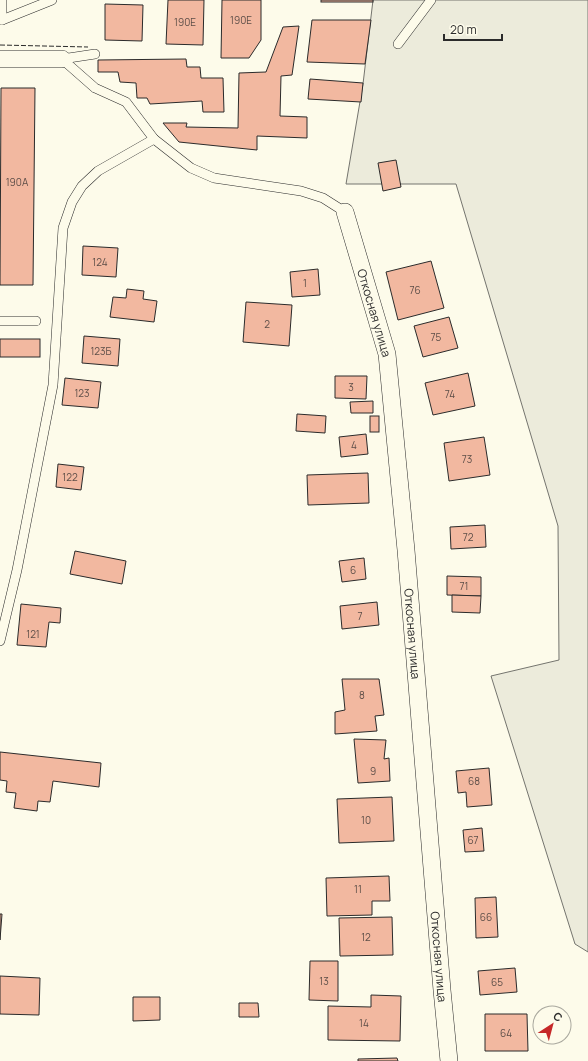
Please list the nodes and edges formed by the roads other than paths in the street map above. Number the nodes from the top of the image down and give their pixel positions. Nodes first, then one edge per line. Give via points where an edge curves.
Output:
1 (2, 0) edge
2 (52, 0) edge
3 (431, 0) edge
4 (1, 20) edge
5 (398, 44) dead end
6 (95, 54) dead end
7 (0, 59) edge
8 (62, 59) junction
9 (154, 139) junction
10 (345, 212) joint
11 (36, 320) dead end
12 (0, 321) edge
13 (0, 641) edge
14 (449, 1061) edge

1 - 4 lane
2 - 4 lane
3 - 5 lane
6 - 8 lane
7 - 8 street
8 - 9 lane via 95,88 126,102
9 - 10 lane via 191,168 214,178 301,191 324,198
9 - 13 lane via 98,171 82,186 72,202 64,228 53,385 17,570
10 - 14 street, Откосная улица via 387,354 407,558
11 - 12 lane

